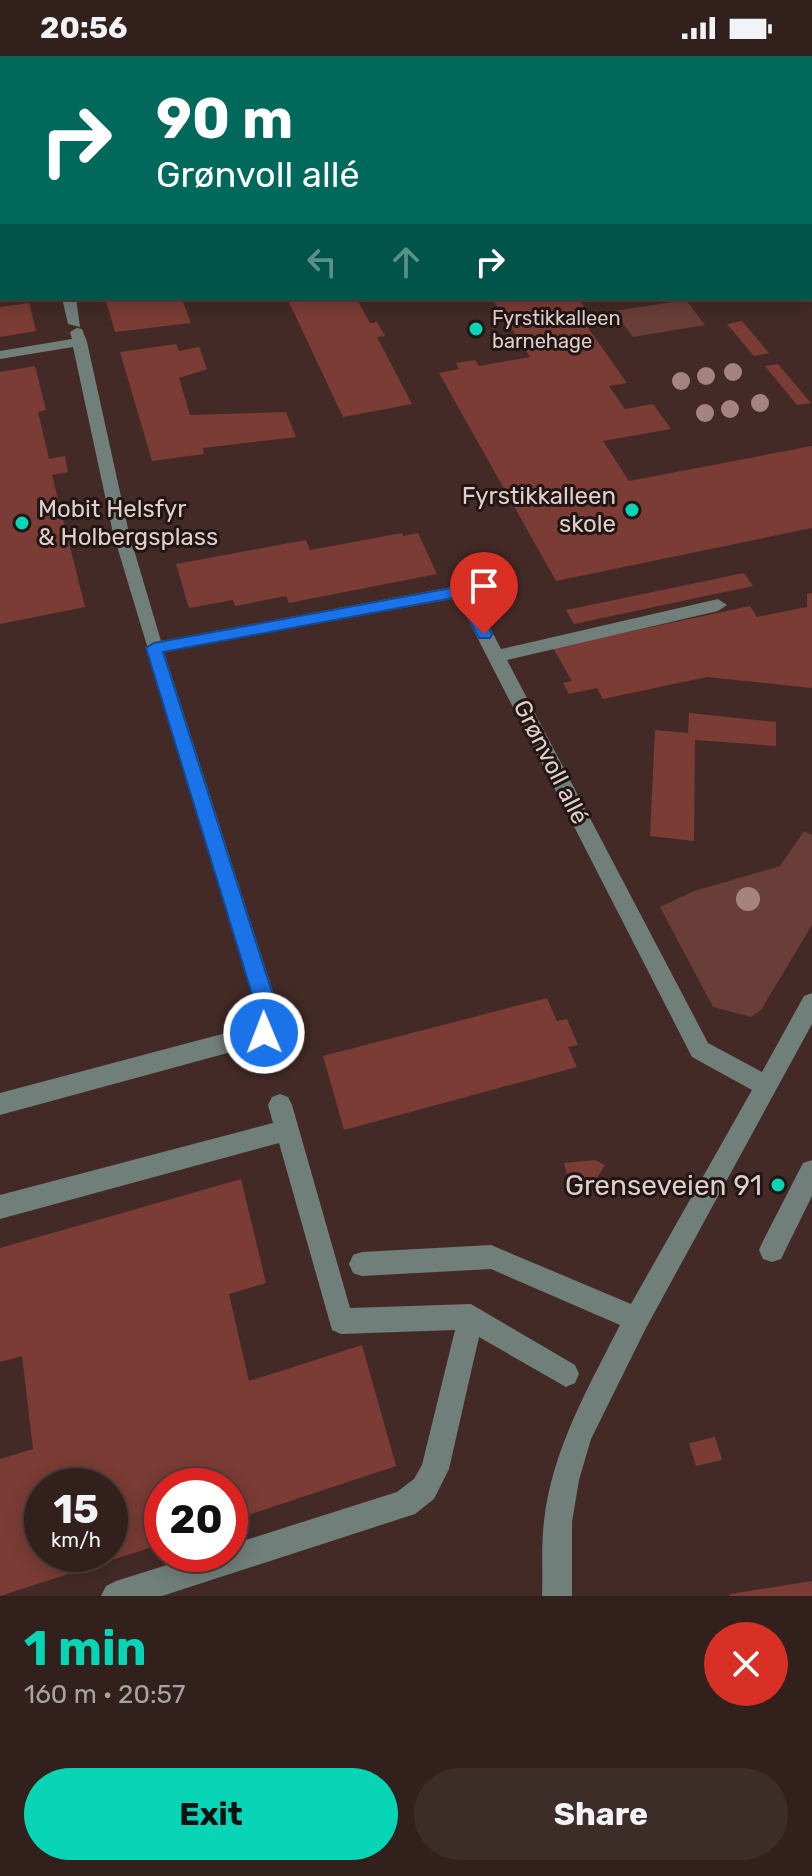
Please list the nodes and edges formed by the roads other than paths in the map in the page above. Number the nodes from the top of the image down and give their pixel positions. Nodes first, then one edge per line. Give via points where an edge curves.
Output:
1 (69, 300) edge
2 (77, 333) junction
3 (0, 355) edge
4 (718, 605) dead end
5 (154, 648) junction
6 (496, 656) junction
7 (812, 1003) edge
8 (765, 1085) junction
9 (0, 1104) edge
10 (280, 1105) dead end
11 (288, 1130) junction
12 (808, 1185) edge
13 (0, 1207) edge
14 (772, 1250) dead end
15 (362, 1264) dead end
16 (471, 1317) junction
17 (637, 1319) junction
18 (566, 1374) dead end
19 (116, 1596) edge
20 (557, 1596) edge

1 - 2 street
2 - 3 street
2 - 5 street via 121,533
4 - 6 street
5 - 6 street, Grønvoll allé via 462,591
5 - 9 street via 270,1017 264,1033
6 - 8 street, Grønvoll allé via 700,1050
7 - 8 street
8 - 17 street
10 - 11 street
11 - 13 street
11 - 16 street via 341,1321
12 - 14 street
15 - 17 street via 491,1257
16 - 18 street
16 - 19 street via 435,1469 424,1489 405,1504
17 - 20 street via 579,1435 565,1480 558,1522

